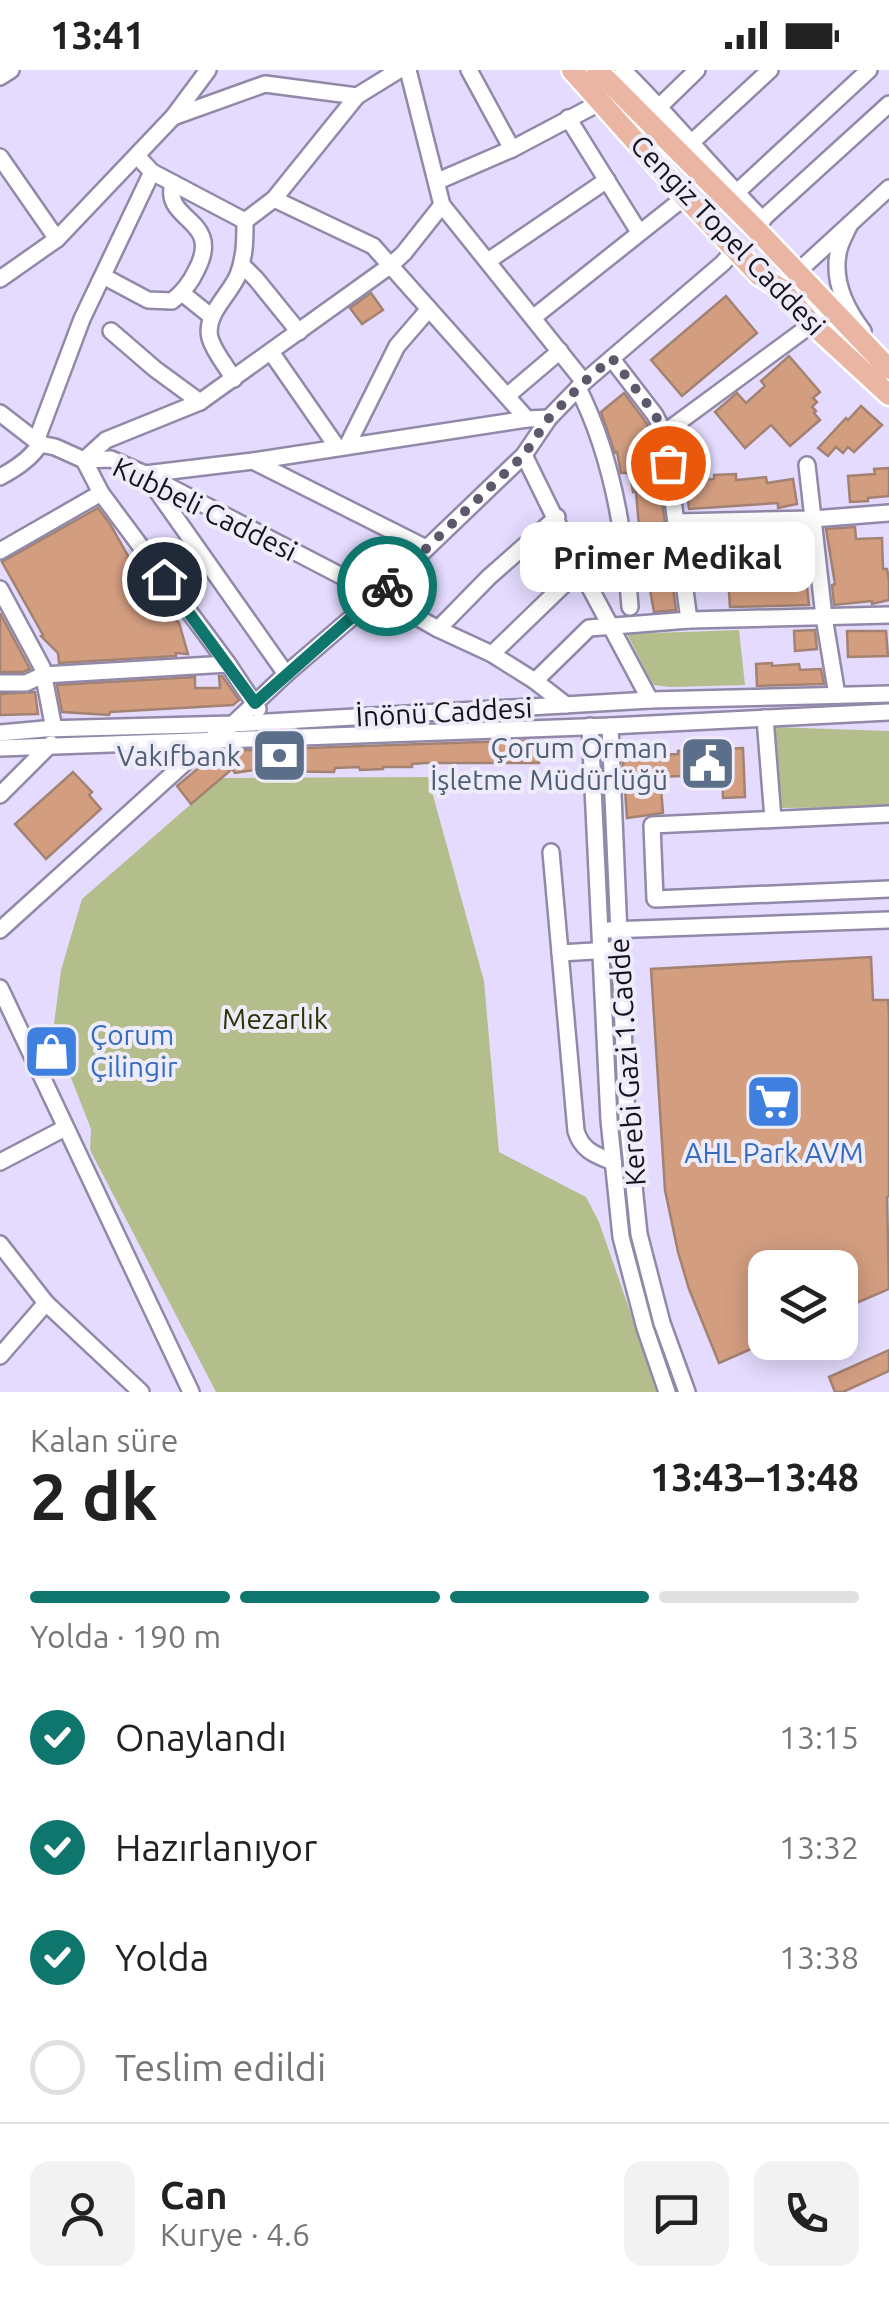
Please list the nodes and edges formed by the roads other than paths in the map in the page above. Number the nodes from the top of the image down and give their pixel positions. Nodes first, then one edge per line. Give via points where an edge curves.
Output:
1 (11, 70) edge
2 (208, 70) edge
3 (399, 70) edge
4 (408, 70) edge
5 (469, 70) edge
6 (572, 70) edge
7 (597, 70) edge
8 (623, 70) edge
9 (697, 70) edge
10 (770, 70) edge
11 (869, 70) edge
12 (0, 77) edge
13 (356, 96) junction
14 (601, 102) junction
15 (889, 104) edge
16 (660, 106) junction
17 (173, 117) junction
18 (568, 118) junction
19 (691, 143) junction
20 (512, 149) junction
21 (137, 156) junction
22 (0, 157) edge
23 (152, 172) junction
24 (607, 180) junction
25 (438, 182) junction
26 (173, 184) junction
27 (889, 188) edge
28 (736, 193) junction
29 (685, 197) junction
30 (274, 200) junction
31 (442, 205) junction
32 (244, 220) junction
33 (758, 224) junction
34 (850, 224) junction
35 (639, 232) junction
36 (57, 239) junction
37 (735, 249) junction
38 (488, 261) junction
39 (242, 265) junction
40 (391, 265) junction
41 (102, 276) junction
42 (0, 279) edge
43 (789, 281) junction
44 (182, 293) junction
45 (429, 308) junction
46 (212, 317) junction
47 (534, 317) junction
48 (812, 324) junction
49 (110, 331) dead end
50 (299, 332) junction
51 (560, 351) junction
52 (272, 352) junction
53 (612, 358) junction
54 (889, 367) edge
55 (234, 378) junction
56 (581, 385) junction
57 (507, 396) junction
58 (889, 396) edge
59 (200, 402) junction
60 (0, 413) edge
61 (549, 418) junction
62 (527, 419) junction
63 (664, 434) junction
64 (40, 444) junction
65 (342, 446) junction
66 (524, 455) junction
67 (84, 460) junction
68 (252, 461) junction
69 (807, 465) dead end
70 (145, 474) junction
71 (0, 477) edge
72 (101, 493) junction
73 (889, 513) edge
74 (556, 517) junction
75 (813, 519) junction
76 (677, 522) junction
77 (426, 548) junction
78 (0, 550) edge
79 (580, 568) junction
80 (0, 589) edge
81 (378, 595) junction
82 (630, 607) dead end
83 (889, 615) edge
84 (824, 617) junction
85 (689, 620) junction
86 (611, 626) junction
87 (438, 629) junction
88 (492, 654) junction
89 (228, 664) junction
90 (286, 674) junction
91 (43, 675) junction
92 (535, 681) junction
93 (0, 683) edge
94 (889, 694) edge
95 (837, 695) junction
96 (650, 700) junction
97 (255, 703) junction
98 (566, 705) junction
99 (889, 712) edge
100 (765, 718) junction
101 (264, 722) junction
102 (233, 724) junction
103 (590, 726) junction
104 (610, 726) junction
105 (0, 732) edge
106 (52, 737) junction
107 (209, 741) junction
108 (0, 748) edge
109 (0, 796) edge
110 (889, 814) edge
111 (774, 819) junction
112 (551, 852) dead end
113 (889, 889) edge
114 (889, 920) edge
115 (0, 930) edge
116 (600, 930) junction
117 (619, 930) junction
118 (620, 950) junction
119 (601, 951) junction
120 (560, 953) junction
121 (0, 988) edge
122 (66, 1128) junction
123 (0, 1162) edge
124 (613, 1162) junction
125 (0, 1244) edge
126 (46, 1302) junction
127 (0, 1356) edge
128 (141, 1392) edge
129 (191, 1392) edge
130 (668, 1392) edge
131 (687, 1392) edge

1 - 12 street
2 - 17 street
3 - 13 street
4 - 25 street
5 - 20 street
6 - 14 main road, Cengiz Topel Caddesi
7 - 33 main road, Cengiz Topel Caddesi
8 - 16 street
9 - 16 street
10 - 19 street
11 - 28 street
13 - 17 street via 265,84
13 - 30 street
14 - 18 street
14 - 29 main road, Cengiz Topel Caddesi
15 - 33 street
16 - 19 street
17 - 21 street
18 - 20 street
18 - 24 street
19 - 28 street
20 - 25 street
21 - 23 street
21 - 36 street
22 - 36 street
23 - 26 street
23 - 41 street
24 - 35 street
24 - 38 street
25 - 31 street
26 - 32 street
26 - 44 street via 172,199 200,231 204,248
27 - 34 street
28 - 33 street
29 - 35 street
29 - 37 main road, Cengiz Topel Caddesi
30 - 32 street
30 - 40 street via 373,246
31 - 38 street
31 - 40 street
32 - 39 street
33 - 37 main road
33 - 43 main road, Cengiz Topel Caddesi
34 - 43 street
34 - 54 street via 838,252 838,279 856,321
35 - 47 street
36 - 42 street
37 - 43 main road, Cengiz Topel Caddesi via 759,276
37 - 53 street
38 - 47 street
39 - 46 street
39 - 50 street
40 - 45 street
40 - 50 street
41 - 44 street via 148,300 172,301
41 - 64 street
43 - 48 main road, Cengiz Topel Caddesi
43 - 54 main road, Cengiz Topel Caddesi
44 - 46 street
45 - 57 street
45 - 65 street via 397,346
46 - 55 street via 211,340
47 - 51 street
48 - 58 main road, Cengiz Topel Caddesi
48 - 63 street
49 - 59 street
50 - 52 street
51 - 56 street
51 - 57 street
52 - 55 street
52 - 65 street
53 - 56 street
53 - 63 street
55 - 59 street
56 - 61 street
56 - 82 street via 626,546
57 - 62 street
59 - 67 street via 106,440
60 - 64 street, Kubbeli Caddesi
61 - 62 street
61 - 66 street
62 - 65 street
63 - 76 street
64 - 67 street, Kubbeli Caddesi
64 - 71 street
65 - 68 street
66 - 74 street
66 - 77 street
67 - 70 street, Kubbeli Caddesi via 111,459
67 - 72 street
68 - 70 street
68 - 77 street
69 - 75 street
70 - 81 street, Kubbeli Caddesi
70 - 90 street
72 - 78 street
72 - 89 street
73 - 75 street
74 - 79 street
74 - 87 street
75 - 76 street
75 - 84 street
76 - 85 street
77 - 81 street
79 - 86 street
79 - 88 street
80 - 91 street
81 - 87 street, Kubbeli Caddesi
81 - 90 street
83 - 84 street
84 - 85 street
84 - 95 street
85 - 86 street
86 - 92 street via 589,628
86 - 96 street
87 - 88 street, Kubbeli Caddesi
88 - 92 street, Kubbeli Caddesi
89 - 91 street
89 - 97 street
90 - 97 street
91 - 93 street
91 - 106 street
92 - 98 street, Kubbeli Caddesi
94 - 95 street, İnönü Caddesi
95 - 96 street, İnönü Caddesi
96 - 98 street, İnönü Caddesi
97 - 101 street
97 - 102 street
98 - 101 street, İnönü Caddesi
99 - 100 street, İnönü Caddesi
100 - 104 street, İnönü Caddesi
100 - 111 street
101 - 102 street, İnönü Caddesi
102 - 106 street, İnönü Caddesi
102 - 107 street
103 - 104 street, İnönü Caddesi
103 - 107 street, İnönü Caddesi
103 - 116 street, Kerebi Gazi 1.Cadde
104 - 117 street, Kerebi Gazi 1.Cadde
105 - 106 street, İnönü Caddesi
106 - 107 street, İnönü Caddesi
106 - 108 street, İnönü Caddesi
106 - 109 street
107 - 115 street
110 - 111 street
111 - 113 street via 652,825 655,899
112 - 120 street
114 - 117 street
116 - 117 street
116 - 119 street, Kerebi Gazi 1.Cadde
117 - 118 street, Kerebi Gazi 1.Cadde
118 - 119 street
118 - 131 street, Kerebi Gazi 1.Cadde via 640,1234
119 - 120 street
119 - 124 street, Kerebi Gazi 1.Cadde
120 - 124 street via 578,1136 590,1153
121 - 122 street
122 - 123 street
122 - 129 street
124 - 130 street, Kerebi Gazi 1.Cadde via 621,1237
125 - 126 street
126 - 127 street
126 - 128 street

